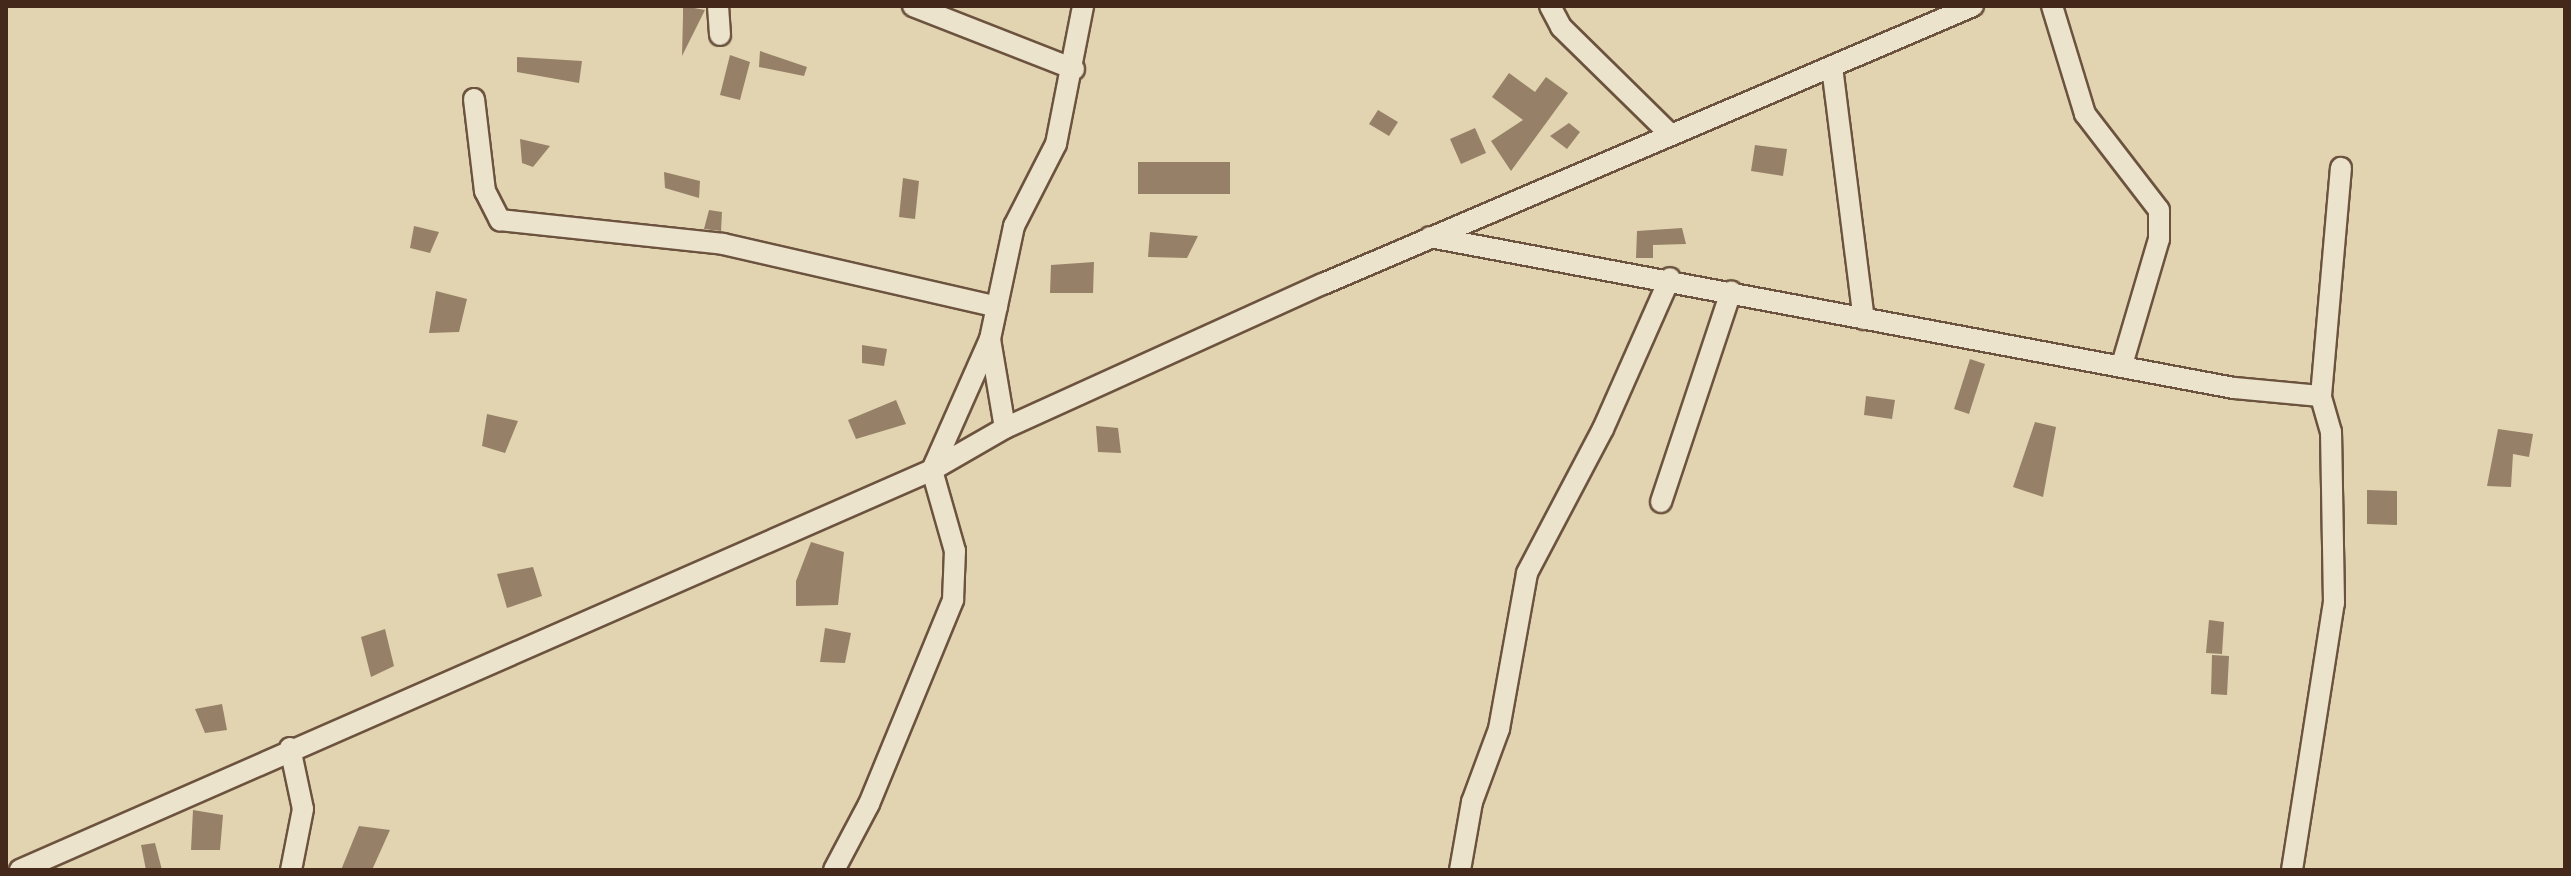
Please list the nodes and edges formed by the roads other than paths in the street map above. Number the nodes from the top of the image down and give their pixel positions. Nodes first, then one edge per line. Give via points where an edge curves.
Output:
1 (718, 6) edge
2 (913, 6) edge
3 (1083, 6) edge
4 (1550, 6) edge
5 (1973, 6) edge
6 (2052, 6) edge
7 (720, 35) dead end
8 (1832, 67) junction
9 (1074, 69) junction
10 (474, 99) dead end
11 (1671, 135) junction
12 (2341, 168) dead end
13 (1430, 237) junction
14 (1670, 278) junction
15 (1731, 291) junction
16 (997, 307) junction
17 (1864, 319) junction
18 (990, 339) junction
19 (2122, 365) junction
20 (2321, 396) junction
21 (1005, 428) junction
22 (932, 470) junction
23 (1661, 502) dead end
24 (290, 748) junction
25 (20, 870) edge
26 (291, 870) edge
27 (834, 870) edge
28 (1460, 870) edge
29 (2292, 870) edge

1 - 7 street
2 - 9 street
3 - 9 street
4 - 11 street via 1561,27
5 - 8 street
6 - 19 street via 2085,114 2159,210 2159,239
8 - 11 street
8 - 17 street
9 - 16 street via 1056,144 1014,226
10 - 16 street via 485,191 500,220 723,244
11 - 13 street
12 - 20 street
13 - 14 street
13 - 21 street
14 - 15 street
14 - 28 street via 1603,429 1527,573 1499,729 1472,802
15 - 17 street
15 - 23 street
16 - 18 street
17 - 19 street
18 - 21 street
18 - 22 street
19 - 20 street via 2234,388
20 - 29 street via 2331,432 2334,603
21 - 22 street
22 - 24 street
22 - 27 street via 955,551 953,600 869,804
24 - 25 street
24 - 26 street via 303,809

